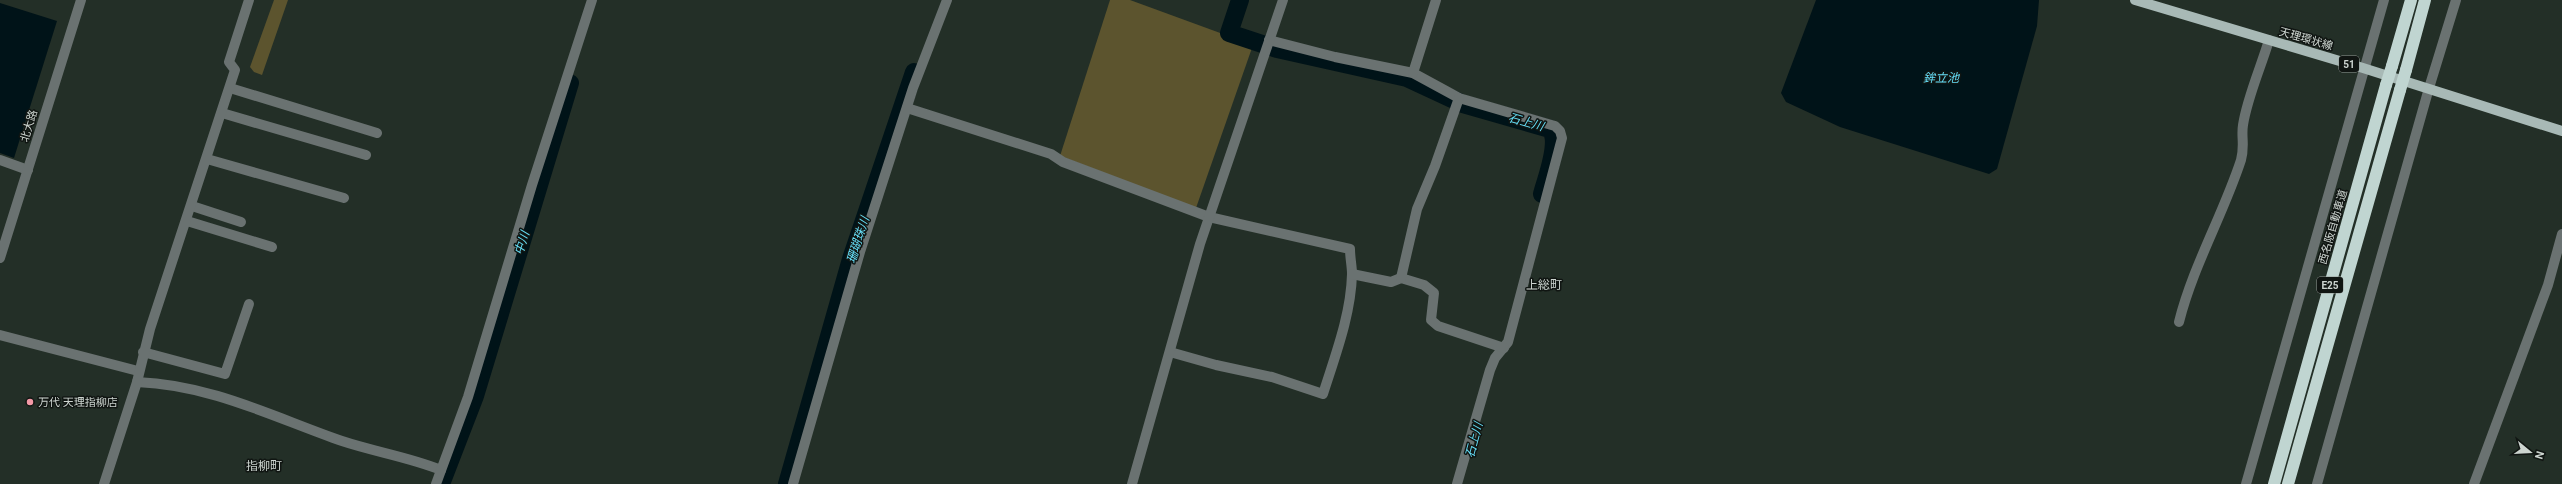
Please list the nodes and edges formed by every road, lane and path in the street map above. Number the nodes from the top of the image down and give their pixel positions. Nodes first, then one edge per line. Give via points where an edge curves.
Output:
1 (81, 0) edge
2 (249, 0) edge
3 (592, 0) edge
4 (947, 0) edge
5 (1283, 0) edge
6 (1436, 0) edge
7 (2135, 0) edge
8 (2384, 0) edge
9 (2404, 0) edge
10 (2411, 0) edge
11 (2425, 0) edge
12 (2456, 0) edge
13 (2406, 18) junction
14 (1269, 40) junction
15 (2269, 40) junction
16 (2363, 68) junction
17 (1413, 73) junction
18 (230, 88) junction
19 (2428, 88) junction
20 (1457, 102) junction
21 (907, 108) junction
22 (222, 112) junction
23 (2562, 131) edge
24 (377, 133) dead end
25 (366, 155) dead end
26 (207, 159) junction
27 (0, 160) edge
28 (28, 170) junction
29 (344, 198) dead end
30 (192, 206) junction
31 (1209, 217) junction
32 (187, 221) junction
33 (241, 222) dead end
34 (2562, 234) edge
35 (272, 247) dead end
36 (0, 258) edge
37 (1352, 274) junction
38 (1401, 278) junction
39 (249, 304) dead end
40 (2179, 322) dead end
41 (0, 336) edge
42 (1504, 348) junction
43 (144, 352) junction
44 (1170, 352) junction
45 (138, 370) junction
46 (137, 382) junction
47 (441, 470) junction
48 (104, 484) edge
49 (436, 484) edge
50 (793, 484) edge
51 (1132, 484) edge
52 (1457, 484) edge
53 (2246, 484) edge
54 (2274, 484) edge
55 (2288, 484) edge
56 (2317, 484) edge
57 (2474, 484) edge

1 - 28 street, 北大路
2 - 18 street via 229,62 235,70
3 - 47 street via 468,397
4 - 21 street
5 - 14 street
6 - 17 street
7 - 15 main road, 天理環状線 / 51
8 - 16 street
9 - 13 highway
10 - 13 highway, 西名阪自動車道 / E25
11 - 55 highway, E25, bridge
12 - 19 street
13 - 54 highway, 西名阪自動車道 / E25, bridge
14 - 17 street via 1335,58
14 - 31 street
15 - 16 main road, 天理環状線 / 51
15 - 40 street via 2242,126 2245,145 2241,160 2224,207 2210,234
16 - 19 main road, 天理環状線 / 51
16 - 53 street
17 - 20 street
18 - 22 street
18 - 24 street
19 - 23 main road, 天理環状線 / 51
19 - 56 street
20 - 38 street via 1417,209
20 - 42 street via 1555,126 1562,138 1508,342
21 - 31 street via 1051,154 1063,162
21 - 50 street via 860,252
22 - 25 street
22 - 26 street
26 - 29 street
26 - 30 street
27 - 28 street
28 - 36 street, 北大路
30 - 32 street
30 - 33 street
31 - 37 street via 1350,249
31 - 44 street
32 - 35 street
32 - 43 street
34 - 57 street via 2548,285
37 - 38 street via 1391,282
37 - 44 street via 1343,329 1323,394 1272,377
38 - 42 street via 1424,285 1434,293 1432,320 1438,326
39 - 43 street via 225,374
41 - 45 street
42 - 52 street via 1495,358
43 - 45 street
44 - 51 street
45 - 46 street
46 - 47 street via 167,383 219,396 269,411 343,441
46 - 48 street
47 - 49 street

